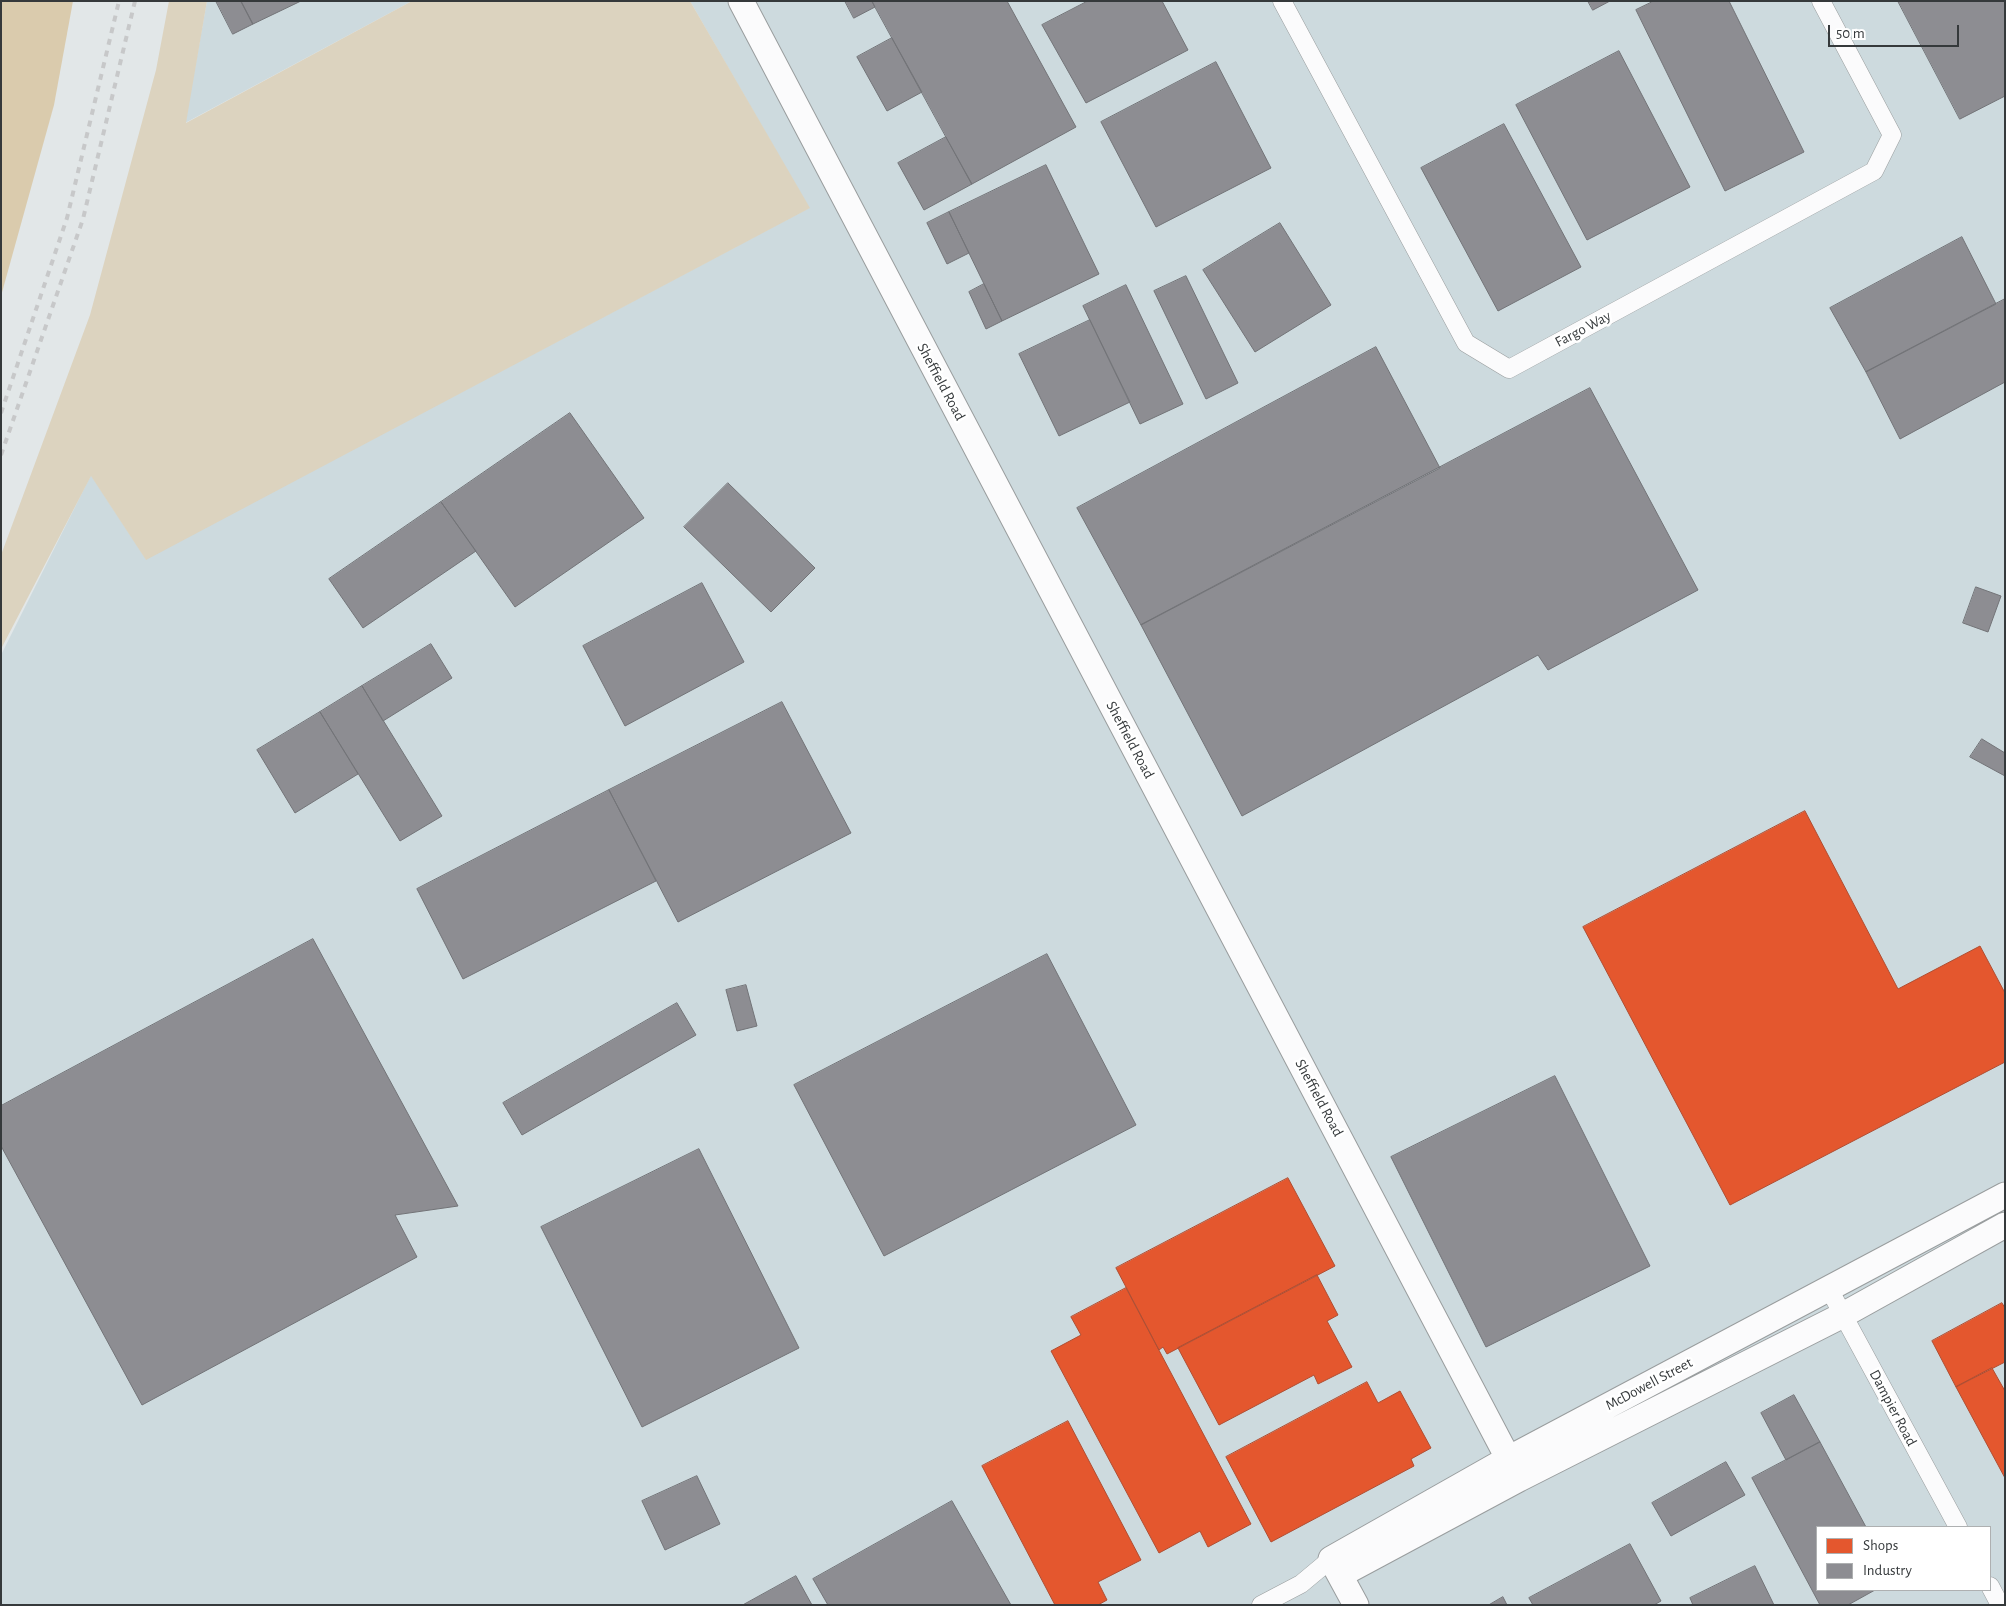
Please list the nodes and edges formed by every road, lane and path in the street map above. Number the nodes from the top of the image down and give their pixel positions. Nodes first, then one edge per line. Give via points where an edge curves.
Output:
1 (741, 1) edge
2 (1282, 1) edge
3 (1821, 1) edge
4 (2005, 1196) edge
5 (2005, 1225) edge
6 (1829, 1289) junction
7 (1843, 1315) junction
8 (1514, 1469) junction
9 (1957, 1526) edge
10 (1336, 1567) junction
11 (1991, 1588) edge
12 (1261, 1605) edge
13 (1356, 1605) edge
14 (2000, 1605) edge

1 - 8 street, Sheffield Road
2 - 3 street, Fargo Way via 1466,343 1509,369 1874,171 1892,135
4 - 6 street, McDowell Street
5 - 7 street, McDowell Street
6 - 7 street, Dampier Road
6 - 8 street, McDowell Street
7 - 8 street, McDowell Street
7 - 9 street, Dampier Road
8 - 10 street, McDowell Street
10 - 12 street, McDowell Street
10 - 13 street
11 - 14 street

